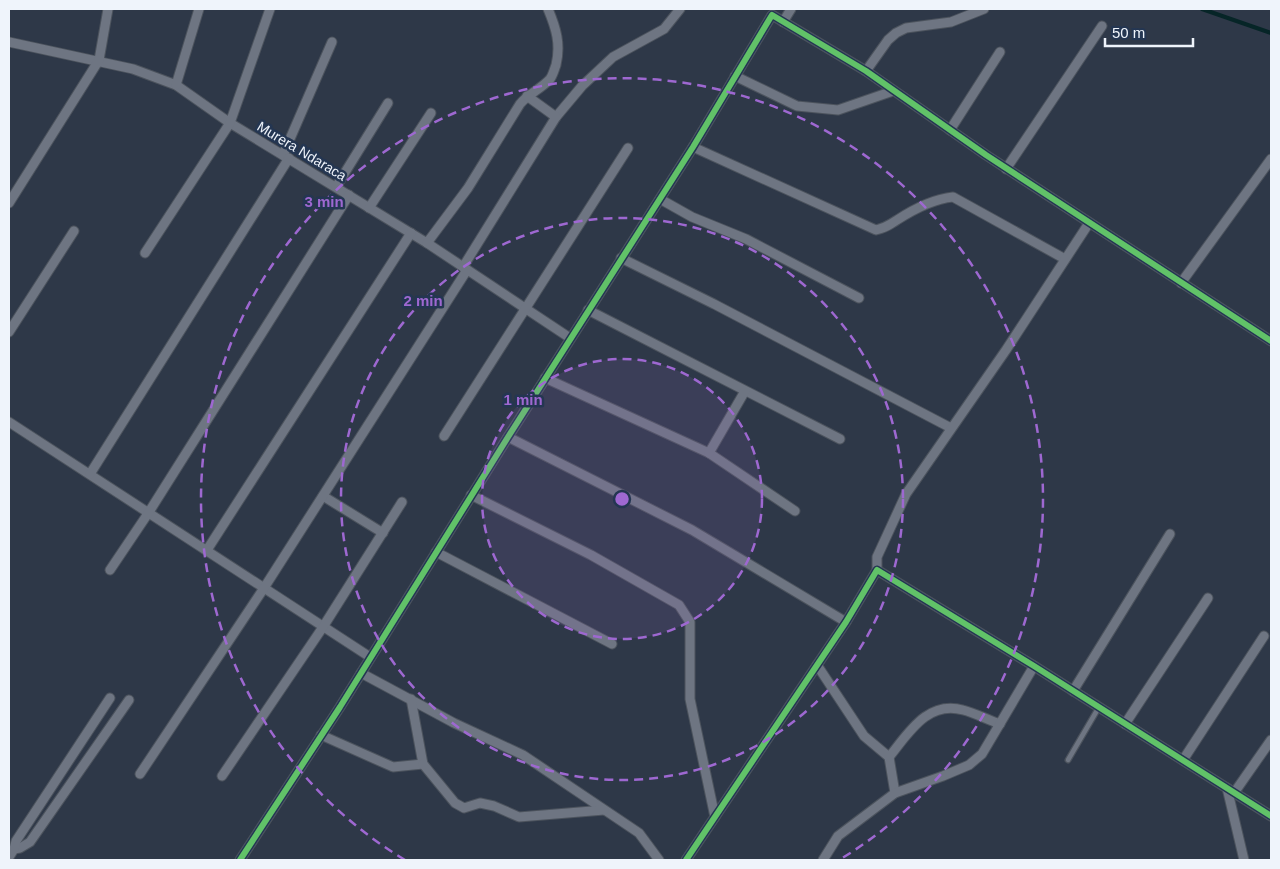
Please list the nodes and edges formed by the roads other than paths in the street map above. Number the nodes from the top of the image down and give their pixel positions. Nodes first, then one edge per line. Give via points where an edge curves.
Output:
1 (108, 9) edge
2 (199, 9) edge
3 (270, 9) edge
4 (548, 9) edge
5 (680, 9) edge
6 (764, 9) edge
7 (791, 9) edge
8 (984, 9) edge
9 (772, 15) junction
10 (783, 22) junction
11 (1102, 26) dead end
12 (9, 42) edge
13 (332, 42) dead end
14 (1000, 52) dead end
15 (99, 60) junction
16 (866, 71) junction
17 (735, 76) junction
18 (176, 85) junction
19 (893, 92) junction
20 (527, 96) junction
21 (388, 103) dead end
22 (431, 113) dead end
23 (556, 117) junction
24 (230, 123) junction
25 (950, 130) junction
26 (693, 147) junction
27 (628, 148) dead end
28 (286, 157) junction
29 (1271, 159) edge
30 (1006, 168) junction
31 (336, 187) junction
32 (349, 195) junction
33 (660, 198) junction
34 (9, 203) edge
35 (369, 208) junction
36 (1089, 223) junction
37 (74, 231) dead end
38 (411, 233) junction
39 (428, 243) junction
40 (145, 253) dead end
41 (622, 258) junction
42 (1065, 259) junction
43 (465, 268) junction
44 (1182, 283) junction
45 (859, 298) dead end
46 (525, 308) junction
47 (588, 310) junction
48 (9, 332) edge
49 (570, 338) junction
50 (1271, 341) edge
51 (545, 378) junction
52 (745, 391) junction
53 (9, 422) edge
54 (951, 428) junction
55 (444, 436) dead end
56 (508, 437) junction
57 (840, 439) dead end
58 (709, 453) junction
59 (90, 474) junction
60 (471, 495) junction
61 (323, 496) junction
62 (402, 502) dead end
63 (795, 510) dead end
64 (149, 512) junction
65 (383, 533) junction
66 (1170, 534) dead end
67 (207, 550) junction
68 (436, 552) junction
69 (110, 570) dead end
70 (877, 570) junction
71 (264, 588) junction
72 (1208, 598) dead end
73 (846, 622) junction
74 (323, 627) junction
75 (1264, 636) dead end
76 (612, 644) dead end
77 (370, 657) junction
78 (816, 665) junction
79 (1034, 666) junction
80 (361, 673) junction
81 (1073, 690) junction
82 (110, 698) dead end
83 (411, 699) junction
84 (129, 700) dead end
85 (1099, 707) junction
86 (1000, 724) junction
87 (1125, 724) junction
88 (321, 735) junction
89 (1271, 740) edge
90 (889, 757) junction
91 (1068, 760) dead end
92 (1183, 760) junction
93 (423, 764) junction
94 (140, 774) dead end
95 (222, 776) dead end
96 (1230, 790) junction
97 (895, 793) junction
98 (604, 810) junction
99 (715, 816) junction
100 (1271, 816) edge
101 (14, 849) junction
102 (9, 857) edge
103 (240, 860) edge
104 (659, 860) edge
105 (686, 860) edge
106 (824, 860) edge
107 (1244, 860) edge

1 - 15 street
2 - 18 street
3 - 24 street
4 - 20 street via 557,31 559,53 549,80
5 - 23 street via 664,29 613,57 582,86
6 - 9 street
7 - 10 street
8 - 16 street via 951,22 906,28 896,33
9 - 10 street
9 - 17 street
10 - 16 street
11 - 30 street
12 - 15 street, Murera Ndaraca
13 - 28 street
14 - 25 street
15 - 18 street, Murera Ndaraca via 134,68
15 - 34 street
16 - 19 street
17 - 19 street via 797,106 838,110
17 - 26 street
18 - 24 street, Murera Ndaraca
19 - 25 street
20 - 23 street
20 - 39 street
21 - 31 street
22 - 35 street
23 - 43 street
24 - 28 street, Murera Ndaraca
24 - 40 street
25 - 30 street
26 - 33 street
26 - 42 street via 876,230 888,227 938,198 953,197
27 - 46 street
28 - 31 street, Murera Ndaraca
28 - 59 street
29 - 44 street
30 - 36 street
31 - 32 street, Murera Ndaraca
32 - 35 street, Murera Ndaraca
32 - 64 street
33 - 41 street
33 - 45 street
35 - 38 street, Murera Ndaraca
36 - 42 street
36 - 44 street
37 - 48 street
38 - 39 street, Murera Ndaraca
38 - 67 street
39 - 43 street, Murera Ndaraca
41 - 47 street
41 - 54 street
42 - 54 street
43 - 46 street, Murera Ndaraca
43 - 61 street
44 - 50 street
46 - 49 street, Murera Ndaraca
46 - 55 street
47 - 49 street
47 - 52 street
49 - 51 street
51 - 56 street
51 - 58 street
52 - 57 street
52 - 58 street
53 - 59 street
54 - 70 street via 906,494 877,557
56 - 60 street
56 - 73 street via 692,530
58 - 63 street
59 - 64 street
60 - 68 street
60 - 99 street via 591,555 679,605 690,622 690,699
61 - 65 street
61 - 71 street
62 - 65 street
64 - 67 street
64 - 69 street
65 - 74 street
66 - 81 street
67 - 71 street
68 - 76 street
68 - 77 street
70 - 73 street
70 - 79 street
71 - 74 street
71 - 94 street
72 - 87 street
73 - 78 street
74 - 77 street
74 - 95 street
75 - 92 street
77 - 80 street
78 - 90 street via 864,736
78 - 99 street
79 - 81 street
79 - 86 street
80 - 83 street
80 - 88 street
81 - 85 street
82 - 101 street via 16,841
83 - 93 street
83 - 98 street via 523,755
84 - 101 street via 30,842
85 - 87 street
85 - 91 lane
86 - 90 street via 962,709 939,709 923,717
86 - 97 street via 982,754 969,765
87 - 92 street
88 - 93 street via 393,767
88 - 103 street
89 - 96 street
90 - 97 street
92 - 96 street
93 - 98 street via 455,803 464,808 480,803 519,817
96 - 100 street
96 - 107 street
97 - 106 street via 838,836
98 - 104 street via 639,833
99 - 105 street
101 - 102 street

